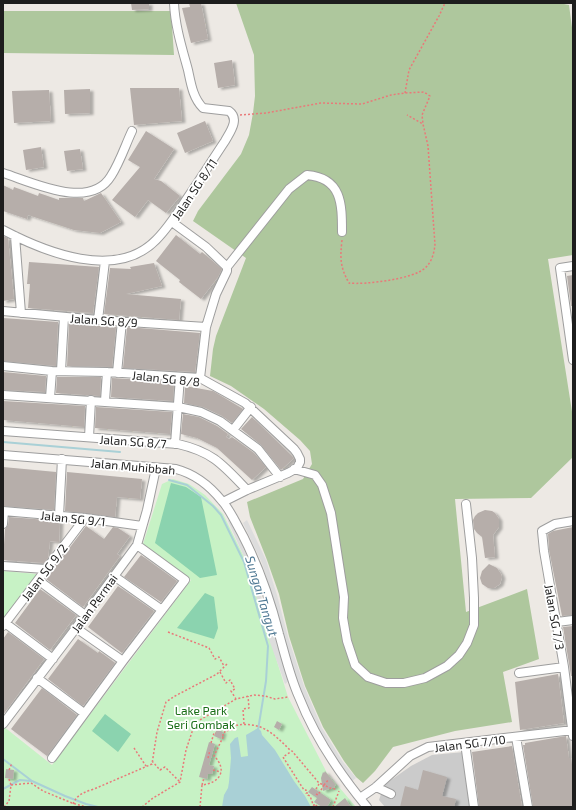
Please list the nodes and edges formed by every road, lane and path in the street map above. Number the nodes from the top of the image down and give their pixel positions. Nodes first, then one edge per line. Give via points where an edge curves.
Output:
1 (174, 3) edge
2 (445, 3) edge
3 (405, 92) junction
4 (408, 115) dead end
5 (234, 116) junction
6 (423, 124) junction
7 (132, 131) dead end
8 (3, 173) edge
9 (172, 222) junction
10 (3, 230) edge
11 (342, 232) joint
12 (15, 236) junction
13 (105, 261) junction
14 (573, 266) edge
15 (227, 267) junction
16 (3, 311) edge
17 (22, 313) junction
18 (64, 317) junction
19 (98, 320) junction
20 (122, 321) junction
21 (206, 327) junction
22 (573, 360) edge
23 (3, 366) edge
24 (52, 371) junction
25 (61, 371) junction
26 (107, 372) junction
27 (117, 373) junction
28 (180, 377) junction
29 (200, 378) junction
30 (3, 395) edge
31 (50, 398) junction
32 (91, 400) junction
33 (105, 401) junction
34 (178, 406) junction
35 (251, 407) junction
36 (234, 430) junction
37 (3, 431) edge
38 (89, 437) junction
39 (176, 444) junction
40 (3, 455) edge
41 (62, 460) junction
42 (156, 468) junction
43 (294, 469) junction
44 (280, 477) junction
45 (247, 490) junction
46 (224, 502) junction
47 (466, 504) dead end
48 (4, 511) edge
49 (59, 516) junction
50 (85, 518) junction
51 (573, 521) edge
52 (3, 524) edge
53 (142, 526) junction
54 (136, 545) junction
55 (3, 566) edge
56 (45, 569) junction
57 (114, 576) junction
58 (38, 580) junction
59 (162, 610) junction
60 (85, 615) junction
61 (573, 620) edge
62 (557, 622) junction
63 (4, 624) edge
64 (76, 628) junction
65 (168, 632) dead end
66 (52, 659) junction
67 (123, 661) junction
68 (228, 663) dead end
69 (225, 667) junction
70 (564, 667) junction
71 (220, 672) dead end
72 (519, 673) dead end
73 (37, 678) junction
74 (248, 696) junction
75 (288, 697) dead end
76 (236, 699) junction
77 (84, 713) junction
78 (5, 720) edge
79 (244, 724) junction
80 (236, 725) junction
81 (232, 726) dead end
82 (573, 732) edge
83 (216, 733) dead end
84 (516, 737) junction
85 (211, 743) dead end
86 (465, 743) junction
87 (134, 748) dead end
88 (214, 748) dead end
89 (217, 749) junction
90 (210, 750) dead end
91 (292, 751) junction
92 (52, 758) dead end
93 (208, 758) dead end
94 (152, 762) junction
95 (12, 763) dead end
96 (146, 766) junction
97 (10, 769) dead end
98 (213, 770) dead end
99 (221, 772) junction
100 (204, 778) dead end
101 (9, 779) dead end
102 (329, 779) dead end
103 (180, 782) junction
104 (319, 783) junction
105 (11, 784) junction
106 (202, 785) junction
107 (324, 786) junction
108 (376, 787) junction
109 (316, 789) dead end
110 (336, 789) dead end
111 (339, 791) dead end
112 (391, 794) dead end
113 (317, 795) dead end
114 (360, 798) junction
115 (73, 804) junction
116 (4, 807) edge
117 (86, 807) edge
118 (142, 807) edge
119 (200, 807) edge
120 (314, 807) edge
121 (318, 807) edge
122 (332, 807) edge
123 (367, 807) edge
124 (474, 807) edge
125 (528, 807) edge

1 - 5 street via 182,48 197,100 203,108 229,111
2 - 3 path via 409,70
3 - 5 path via 362,104 321,103
3 - 6 path via 424,92 430,96 422,115
4 - 6 path
5 - 9 street, Jalan SG 8/11 via 225,141
6 - 11 path via 428,146 435,245 433,256 425,269 384,281 349,283 340,256
7 - 8 street via 111,177 104,185 92,190 74,194 61,192
9 - 13 street, Jalan SG 8/11 via 147,247 132,255
9 - 15 street via 206,247
10 - 12 street, Jalan SG 8/11
11 - 15 street via 342,205 336,189 328,181 307,175 289,189
12 - 13 street, Jalan SG 8/11 via 53,251
12 - 17 street
13 - 19 street
14 - 22 street via 560,268
15 - 21 street
16 - 17 street, Jalan SG 8/9
17 - 18 street, Jalan SG 8/9
18 - 19 street, Jalan SG 8/9
18 - 25 street
19 - 20 street, Jalan SG 8/9
20 - 21 street, Jalan SG 8/9
20 - 27 street
21 - 29 street
23 - 24 street, Jalan SG 8/8
24 - 25 street, Jalan SG 8/8
24 - 31 street
25 - 26 street, Jalan SG 8/8
26 - 27 street, Jalan SG 8/8
26 - 33 street
27 - 28 street, Jalan SG 8/8
28 - 29 street, Jalan SG 8/8
28 - 34 street
29 - 35 street, Jalan SG 8/8
30 - 31 street
31 - 32 street
32 - 33 street
32 - 38 street
33 - 34 street
34 - 36 street via 202,412
34 - 39 street
35 - 36 street
35 - 43 street, Jalan SG 8/8 via 299,456 298,465
36 - 44 street via 258,449
37 - 38 street, Jalan SG 8/7
38 - 39 street, Jalan SG 8/7
39 - 45 street, Jalan SG 8/7 via 194,448 211,456
40 - 41 street, Jalan Muhibbah
41 - 42 street, Jalan Muhibbah
41 - 49 street
42 - 46 street, Jalan Muhibbah via 185,471 210,487
42 - 53 street, Jalan Permai
43 - 44 street
43 - 47 street via 314,475 322,485 331,513 344,598 343,618 355,665 368,677 386,683 404,683 425,678 447,666 467,643 474,625 474,598
44 - 45 street
45 - 46 street
46 - 114 street, Jalan Muhibbah via 254,560 303,708 336,768
48 - 49 street, Jalan SG 9/1
48 - 52 street
49 - 50 street, Jalan SG 9/1
50 - 53 street, Jalan SG 9/1
50 - 56 street, Jalan SG 9/2
51 - 62 street, Jalan SG 7/3 via 555,524 542,531
53 - 54 street, Jalan Permai
54 - 57 street, Jalan Permai
54 - 59 street via 185,580
55 - 56 street
56 - 58 street, Jalan SG 9/2
57 - 59 street
57 - 60 street, Jalan Permai
58 - 60 street
58 - 63 street, Jalan SG 9/2
59 - 67 street
60 - 64 street, Jalan Permai
61 - 62 street
62 - 70 street, Jalan SG 7/3
63 - 66 street
64 - 66 street, Jalan Permai
64 - 67 street
65 - 69 path via 209,648 215,659 219,657
66 - 73 street, Jalan Permai
67 - 77 street
68 - 69 path
69 - 94 path via 166,702
70 - 72 street
70 - 82 street, Jalan SG 7/3
71 - 76 path via 226,683 230,680 235,689 231,691
73 - 77 street
73 - 78 street, Jalan Permai
74 - 75 path via 275,699
74 - 76 path
74 - 79 path via 249,708 243,709
76 - 103 path via 198,721 186,750
77 - 92 street
79 - 80 path
79 - 91 path via 260,726
80 - 81 path
80 - 89 path via 232,730 225,731
82 - 84 street, Jalan SG 7/10
83 - 85 path
84 - 86 street, Jalan SG 7/10
84 - 125 street
86 - 108 street, Jalan SG 7/10 via 428,748 410,756
86 - 124 street
87 - 96 path
88 - 89 path
89 - 99 path via 214,756 220,763
90 - 93 path
91 - 104 path
91 - 120 path via 284,758 306,793 311,795
94 - 96 path
94 - 103 path via 160,770 165,767
95 - 97 path
96 - 115 path via 84,792 75,798
98 - 99 path
99 - 106 path via 216,780
100 - 106 path
101 - 105 path
102 - 107 path
103 - 118 path
104 - 107 path
104 - 109 path
105 - 115 path via 31,783
105 - 116 path via 9,801
106 - 119 path
107 - 110 path
107 - 113 path
108 - 112 street
108 - 114 street, Jalan SG 7/10
111 - 122 path
114 - 123 street, Jalan Muhibbah
115 - 117 path
120 - 121 path via 314,804

